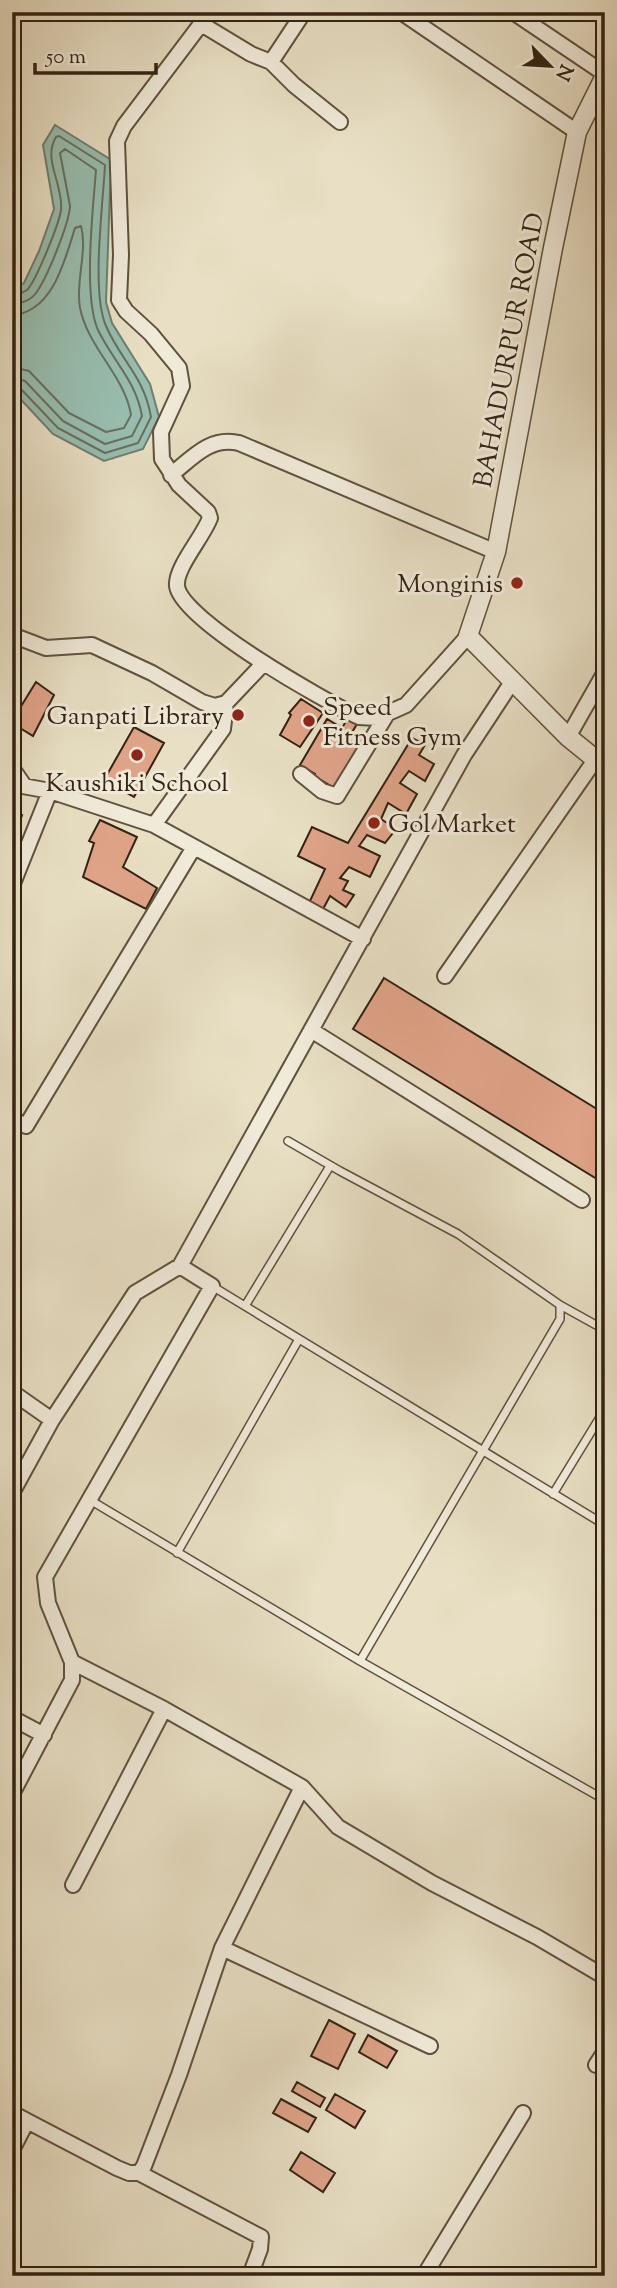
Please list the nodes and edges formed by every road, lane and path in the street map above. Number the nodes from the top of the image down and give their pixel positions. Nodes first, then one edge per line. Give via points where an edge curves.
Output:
1 (304, 12) edge
2 (401, 12) edge
3 (513, 12) edge
4 (206, 19) edge
5 (271, 62) junction
6 (605, 75) edge
7 (340, 122) dead end
8 (578, 132) junction
9 (171, 475) junction
10 (496, 552) junction
11 (12, 635) edge
12 (468, 636) junction
13 (263, 664) junction
14 (605, 672) edge
15 (512, 682) junction
16 (226, 703) junction
17 (387, 714) junction
18 (568, 737) junction
19 (600, 764) edge
20 (12, 768) edge
21 (301, 774) dead end
22 (18, 784) edge
23 (50, 791) junction
24 (154, 825) junction
25 (194, 847) junction
26 (12, 886) edge
27 (363, 939) junction
28 (445, 976) dead end
29 (311, 1030) junction
30 (12, 1119) edge
31 (288, 1141) dead end
32 (330, 1166) junction
33 (582, 1200) dead end
34 (180, 1266) junction
35 (212, 1286) junction
36 (560, 1305) junction
37 (245, 1306) junction
38 (605, 1330) edge
39 (299, 1339) junction
40 (12, 1392) edge
41 (605, 1409) edge
42 (52, 1420) junction
43 (484, 1451) junction
44 (12, 1493) edge
45 (553, 1494) junction
46 (89, 1500) junction
47 (605, 1525) edge
48 (177, 1553) junction
49 (360, 1661) junction
50 (72, 1662) junction
51 (164, 1709) junction
52 (12, 1718) edge
53 (44, 1735) junction
54 (302, 1787) junction
55 (12, 1794) edge
56 (605, 1800) edge
57 (73, 1885) dead end
58 (222, 1948) junction
59 (605, 1977) edge
60 (430, 2046) dead end
61 (605, 2051) edge
62 (596, 2065) dead end
63 (12, 2113) edge
64 (523, 2113) dead end
65 (27, 2120) junction
66 (12, 2150) edge
67 (139, 2174) junction
68 (250, 2276) edge
69 (424, 2276) edge

1 - 5 street
2 - 8 street
3 - 6 street
4 - 5 street via 251,54
4 - 9 street via 117,141 119,300 182,376 182,386 161,432 162,458
5 - 7 street
6 - 8 street, BAHADURPUR ROAD
8 - 10 street, BAHADURPUR ROAD
9 - 10 street via 211,443 239,443
9 - 13 street via 210,518 178,576 178,591 200,616
10 - 12 street, BAHADURPUR ROAD
11 - 16 street via 46,648 92,645 202,702
12 - 15 street
12 - 17 street via 406,705
13 - 16 street
13 - 17 street via 359,717
14 - 18 street
15 - 18 street
15 - 27 street via 464,755
16 - 24 street via 219,736
17 - 21 street via 337,796 321,791
18 - 19 street
19 - 28 street
20 - 22 street
22 - 23 street
23 - 24 street
23 - 26 street
24 - 25 street
25 - 27 street
25 - 30 street via 26,1126
27 - 29 street
29 - 33 street
29 - 34 street
31 - 32 lane
32 - 36 lane via 458,1234
32 - 37 lane
34 - 35 street
34 - 42 street via 135,1293
35 - 37 lane
35 - 46 street
36 - 38 lane
36 - 43 lane via 560,1319
37 - 39 lane
39 - 43 lane
39 - 48 lane
40 - 42 street
41 - 45 lane
42 - 44 street
43 - 45 lane
43 - 49 lane
45 - 47 lane
46 - 48 lane
46 - 50 street via 45,1577 48,1603
48 - 49 lane
49 - 56 lane
50 - 51 street
50 - 53 street via 72,1680
51 - 54 street
51 - 57 street
52 - 53 street
53 - 55 street
54 - 58 street
54 - 59 street via 338,1826
58 - 60 street
58 - 67 street
61 - 62 street
63 - 65 street
64 - 69 street
65 - 66 street
65 - 67 street via 117,2168
67 - 68 street via 261,2237

